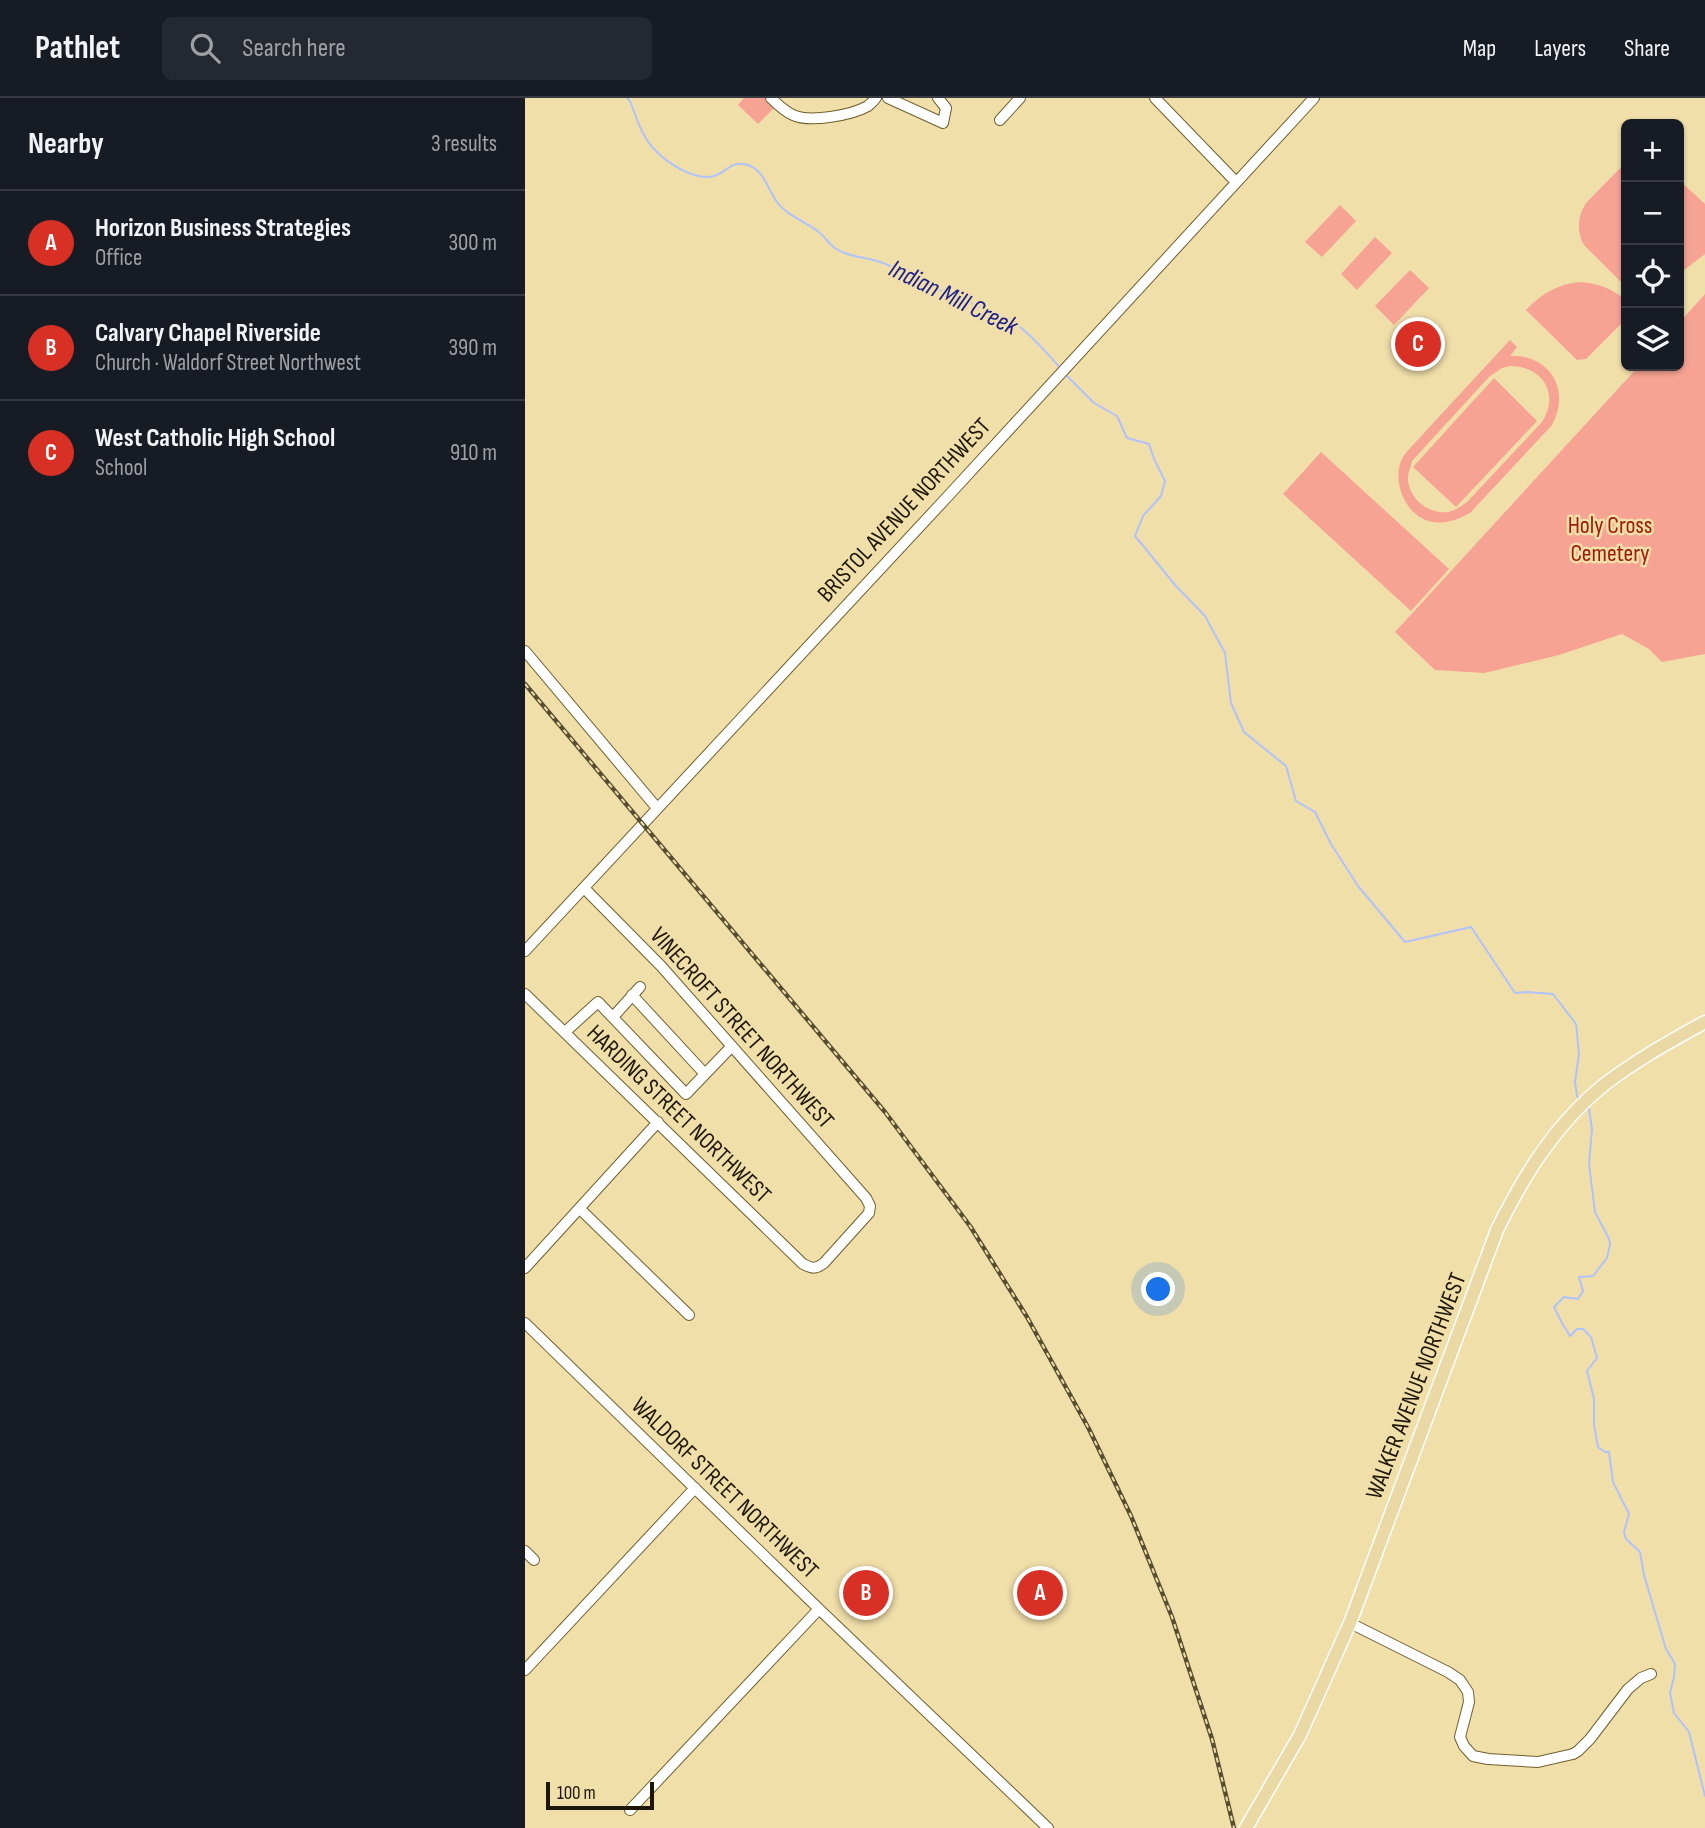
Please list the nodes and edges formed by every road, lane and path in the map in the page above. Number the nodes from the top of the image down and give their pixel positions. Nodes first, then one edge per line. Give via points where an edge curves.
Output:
1 (771, 98) edge
2 (876, 98) edge
3 (888, 98) edge
4 (938, 98) edge
5 (1020, 98) edge
6 (1314, 98) edge
7 (1161, 100) edge
8 (1000, 120) dead end
9 (1236, 182) junction
10 (525, 651) edge
11 (657, 808) junction
12 (584, 888) junction
13 (525, 950) edge
14 (640, 986) dead end
15 (525, 994) edge
16 (632, 995) junction
17 (613, 1017) junction
18 (1705, 1022) edge
19 (565, 1032) junction
20 (732, 1046) junction
21 (705, 1073) junction
22 (658, 1122) junction
23 (580, 1209) junction
24 (803, 1264) joint
25 (525, 1268) edge
26 (689, 1315) dead end
27 (525, 1323) edge
28 (695, 1488) junction
29 (525, 1551) edge
30 (534, 1560) dead end
31 (818, 1609) junction
32 (1350, 1623) junction
33 (525, 1670) edge
34 (1651, 1674) dead end
35 (630, 1810) dead end
36 (1048, 1828) edge
37 (1246, 1828) edge

1 - 2 street via 794,116 824,118 850,112
3 - 4 street via 943,123 946,108
5 - 8 street
6 - 9 street, BRISTOL AVENUE NORTHWEST
7 - 9 street
9 - 11 street, BRISTOL AVENUE NORTHWEST
10 - 11 street
11 - 12 street, BRISTOL AVENUE NORTHWEST
12 - 13 street, BRISTOL AVENUE NORTHWEST
12 - 20 street, VINECROFT STREET NORTHWEST
14 - 16 street
15 - 19 street, HARDING STREET NORTHWEST
16 - 17 street
16 - 21 street
17 - 19 street via 598,1002
17 - 21 street via 686,1094
18 - 32 main road, WALKER AVENUE NORTHWEST via 1646,1055 1590,1097 1526,1175 1497,1230
19 - 22 street, HARDING STREET NORTHWEST
20 - 21 street
20 - 24 street, VINECROFT STREET NORTHWEST via 870,1206 869,1213 824,1263 817,1268
22 - 23 street
22 - 24 street, HARDING STREET NORTHWEST
23 - 25 street
23 - 26 street
27 - 28 street, WALDORF STREET NORTHWEST
28 - 31 street, WALDORF STREET NORTHWEST
28 - 33 street
29 - 30 street
31 - 35 street
31 - 36 street, WALDORF STREET NORTHWEST
32 - 34 street via 1459,1680 1469,1702 1460,1737 1473,1756 1488,1759 1538,1762 1573,1754 1590,1740 1628,1689
32 - 37 main road, WALKER AVENUE NORTHWEST via 1295,1744

